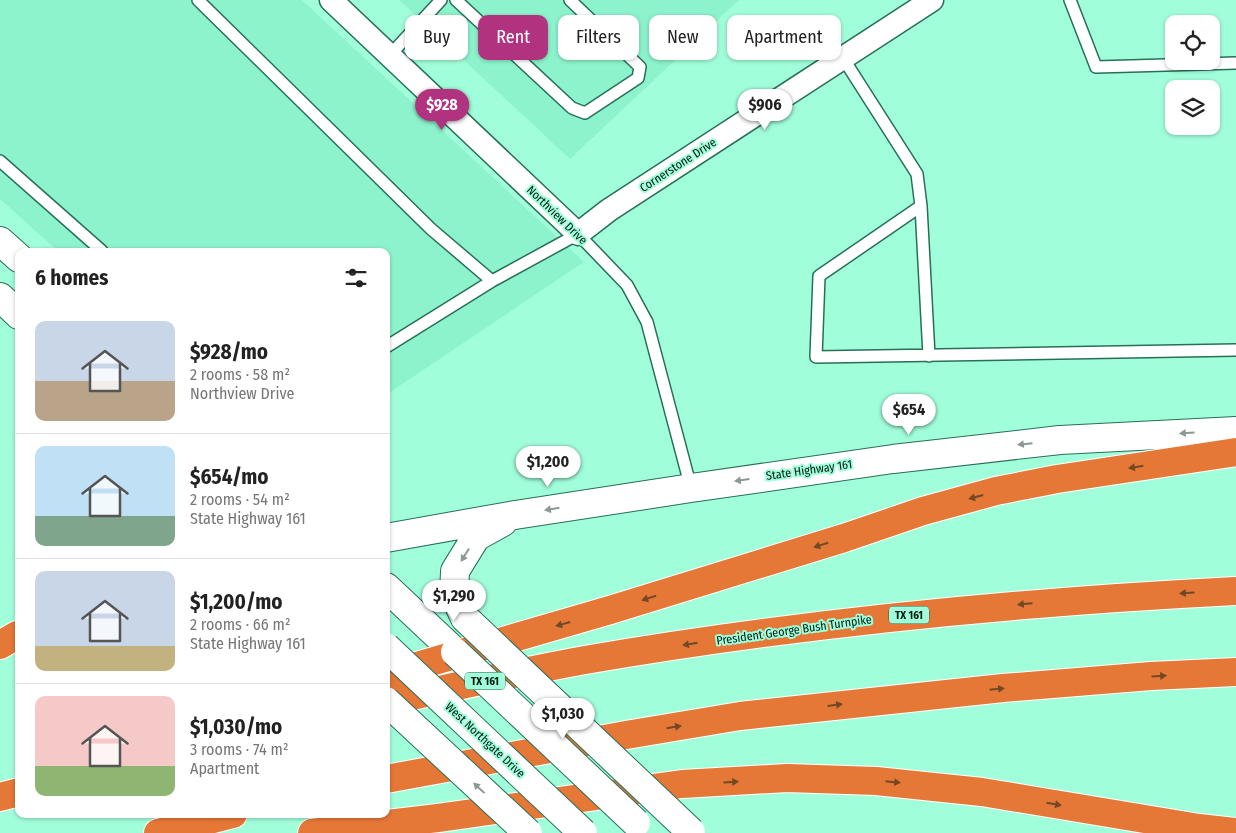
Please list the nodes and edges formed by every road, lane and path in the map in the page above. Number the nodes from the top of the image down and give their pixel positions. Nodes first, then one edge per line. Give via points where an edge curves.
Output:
1 (198, 0) edge
2 (331, 0) edge
3 (441, 0) edge
4 (456, 0) edge
5 (570, 0) edge
6 (932, 0) edge
7 (1070, 0) edge
8 (390, 55) junction
9 (842, 58) junction
10 (1236, 62) edge
11 (0, 160) edge
12 (922, 206) junction
13 (578, 234) junction
14 (0, 241) edge
15 (99, 248) edge
16 (15, 254) edge
17 (492, 281) junction
18 (0, 298) edge
19 (15, 311) edge
20 (390, 345) edge
21 (1236, 350) edge
22 (929, 356) junction
23 (1236, 431) edge
24 (1236, 452) edge
25 (691, 488) junction
26 (515, 515) junction
27 (390, 537) edge
28 (390, 591) edge
29 (1236, 591) edge
30 (390, 651) edge
31 (1236, 672) edge
32 (390, 674) edge
33 (390, 701) edge
34 (390, 706) edge
35 (390, 778) edge
36 (15, 793) edge
37 (0, 797) edge
38 (217, 818) edge
39 (641, 828) edge
40 (692, 832) edge
41 (1236, 832) edge
42 (158, 833) edge
43 (312, 833) edge
44 (528, 833) edge
45 (583, 833) edge

1 - 17 lane via 431,229
2 - 8 street, Northview Drive
3 - 8 lane
4 - 5 lane via 572,108 585,113 638,78 640,67
6 - 9 street, Cornerstone Drive
7 - 10 lane via 1096,67
8 - 13 street, Northview Drive
9 - 12 lane via 917,174
9 - 13 street, Cornerstone Drive via 609,210
11 - 15 lane
12 - 22 lane
12 - 22 lane via 819,276 816,357
13 - 17 lane
13 - 25 lane, Northview Drive via 627,285 647,322
14 - 16 main road
17 - 20 lane
18 - 19 main road
21 - 22 lane
23 -> 25 main road, State Highway 161 via 1060,440 893,459
24 -> 32 highway via 996,491
25 -> 26 main road, State Highway 161
26 - 27 main road, State Highway 161
26 -> 40 main road, bridge via 476,537 455,571 454,595 465,618
28 - 39 main road, bridge
29 -> 33 highway, President George Bush Turnpike / TX 161 via 1025,604 877,618 583,661
30 - 45 main road, West Northgate Drive, bridge
35 -> 31 highway via 740,716 1003,688
44 -> 34 main road, bridge
36 - 37 highway
38 - 42 highway
43 -> 41 highway via 682,784 787,778 876,781 982,792

